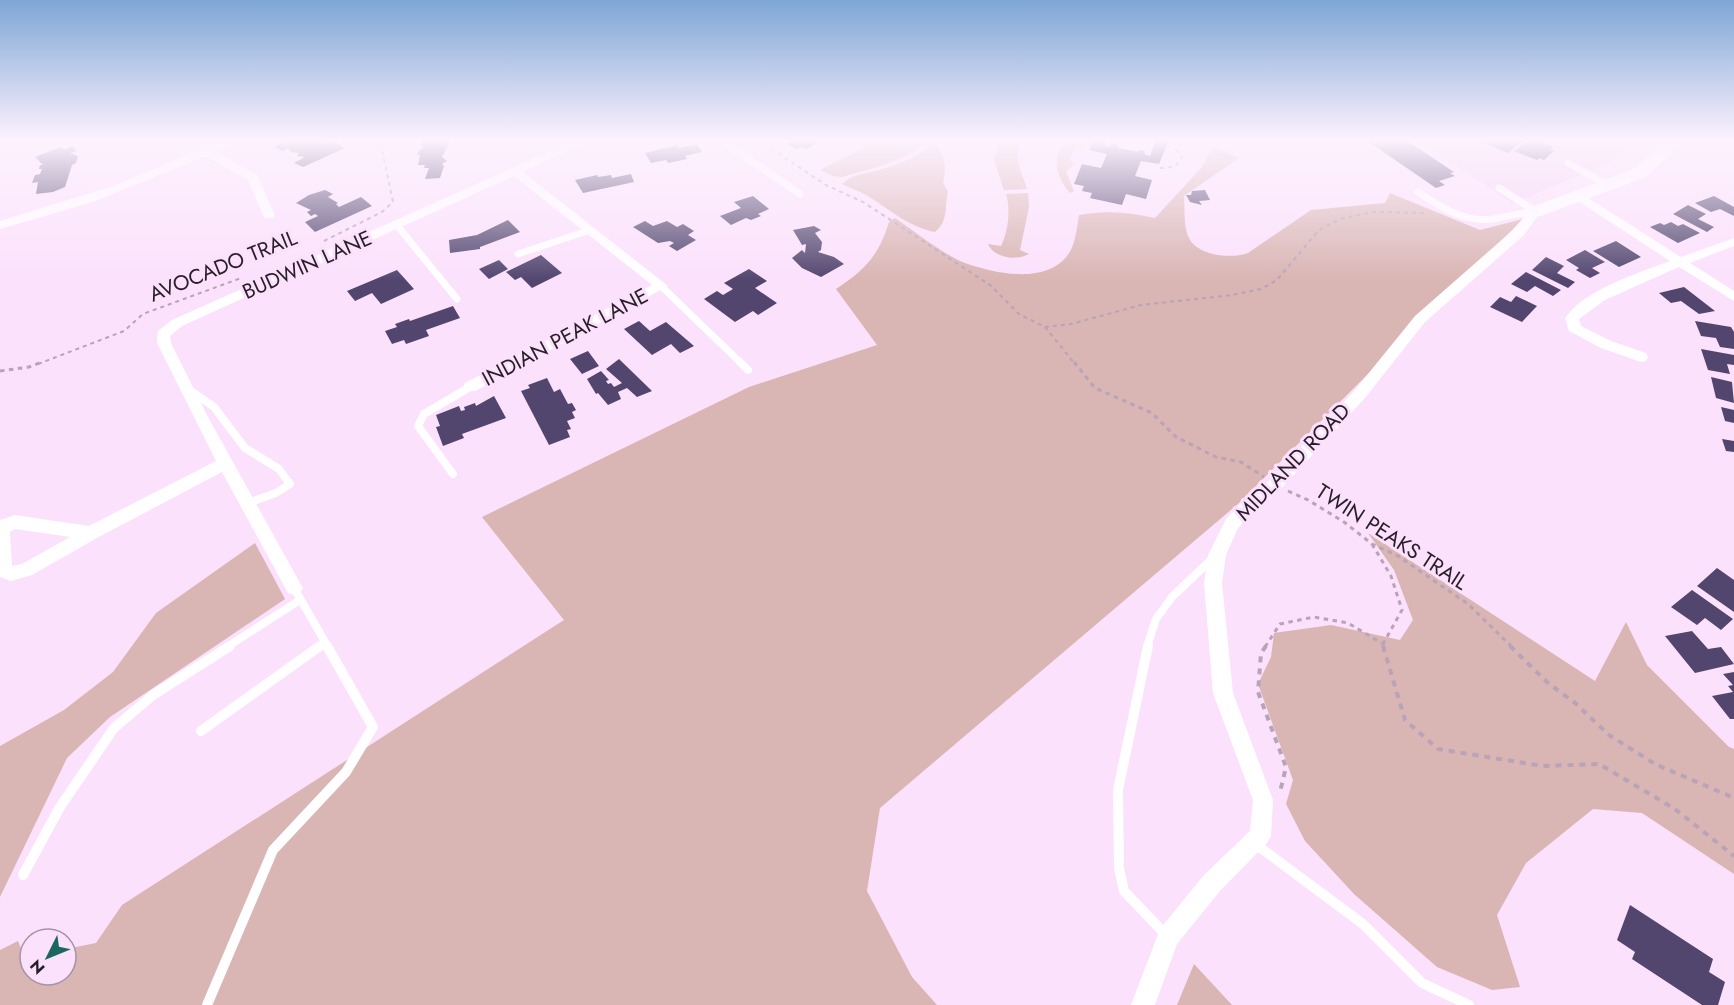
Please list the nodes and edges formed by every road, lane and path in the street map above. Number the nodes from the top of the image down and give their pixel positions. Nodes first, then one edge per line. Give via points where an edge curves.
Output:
1 (125, 187) edge
2 (257, 187) edge
3 (391, 187) edge
4 (479, 187) edge
5 (535, 187) edge
6 (790, 187) edge
7 (830, 187) edge
8 (1606, 187) edge
9 (1499, 188) dead end
10 (1418, 192) dead end
11 (800, 194) dead end
12 (1579, 196) junction
13 (1535, 212) junction
14 (269, 215) dead end
15 (1459, 215) junction
16 (396, 224) junction
17 (0, 225) edge
18 (590, 230) junction
19 (1734, 242) edge
20 (316, 245) dead end
21 (518, 254) dead end
22 (1682, 262) junction
23 (247, 276) dead end
24 (661, 286) junction
25 (1734, 297) edge
26 (458, 299) dead end
27 (1045, 327) junction
28 (1641, 357) dead end
29 (748, 370) dead end
30 (0, 371) edge
31 (470, 387) joint
32 (187, 388) junction
33 (226, 463) junction
34 (453, 474) dead end
35 (1275, 485) junction
36 (248, 503) junction
37 (91, 533) junction
38 (1372, 544) junction
39 (1217, 555) junction
40 (297, 594) junction
41 (324, 643) junction
42 (1383, 644) junction
43 (201, 731) dead end
44 (1734, 798) edge
45 (1263, 800) junction
46 (1254, 843) junction
47 (1734, 856) edge
48 (23, 875) dead end
49 (1168, 937) junction
50 (207, 1005) edge
51 (1143, 1005) edge
52 (1469, 1005) edge

1 - 17 street
2 - 14 street
3 - 20 path, AVOCADO TRAIL via 393,202 382,212
4 - 16 street, BUDWIN LANE
5 - 18 street
6 - 11 lane
7 - 27 path, TWIN PEAKS TRAIL via 863,202 967,269 1019,314
8 - 12 street
9 - 13 lane
10 - 15 lane
12 - 13 street
12 - 22 street
13 - 15 lane via 1517,211 1492,220
13 - 35 street, MIDLAND ROAD via 1518,233 1420,319 1360,394
15 - 27 path via 1373,212 1340,219 1319,230 1277,280 1261,289 1141,304 1071,324
16 - 26 lane
16 - 32 street, BUDWIN LANE via 177,323 163,334 164,343
18 - 21 lane
18 - 24 street
19 - 22 street
22 - 25 street
22 - 28 street via 1603,294 1579,308 1572,318 1574,328
23 - 30 path, AVOCADO TRAIL via 143,314 124,331 78,350 29,367
24 - 29 lane
24 - 31 street, INDIAN PEAK LANE
27 - 35 path, TWIN PEAKS TRAIL via 1095,388 1152,413 1176,437 1216,457 1241,462
31 - 34 lane via 424,414 418,426
32 - 33 street, BUDWIN LANE
32 - 36 lane via 208,402 249,451 288,479 290,484 276,494
33 - 36 street, BUDWIN LANE
33 - 37 street
35 - 38 path, TWIN PEAKS TRAIL via 1308,500
35 - 39 street, MIDLAND ROAD via 1232,524
36 - 40 street, BUDWIN LANE
37 - 37 street via 15,522 6,525 2,531 3,570 11,574 26,570
38 - 42 path via 1391,576 1402,609
38 - 44 path, TWIN PEAKS TRAIL via 1398,556 1468,604 1549,684 1609,735 1655,764
39 - 45 street, MIDLAND ROAD via 1213,583 1223,693
39 - 49 lane via 1172,597 1156,619 1118,790 1119,868 1124,891
40 - 41 lane
40 - 48 lane via 153,695 114,728 60,807
41 - 43 lane
41 - 50 lane via 373,727 346,772 273,850
42 - 45 path via 1348,622 1314,616 1280,624 1261,653 1258,692 1286,767 1279,796
42 - 47 path via 1405,720 1438,749 1543,766 1599,764 1674,809
45 - 46 street, MIDLAND ROAD via 1260,836
46 - 49 street via 1212,883
46 - 52 lane via 1362,924 1422,983
49 - 51 street

